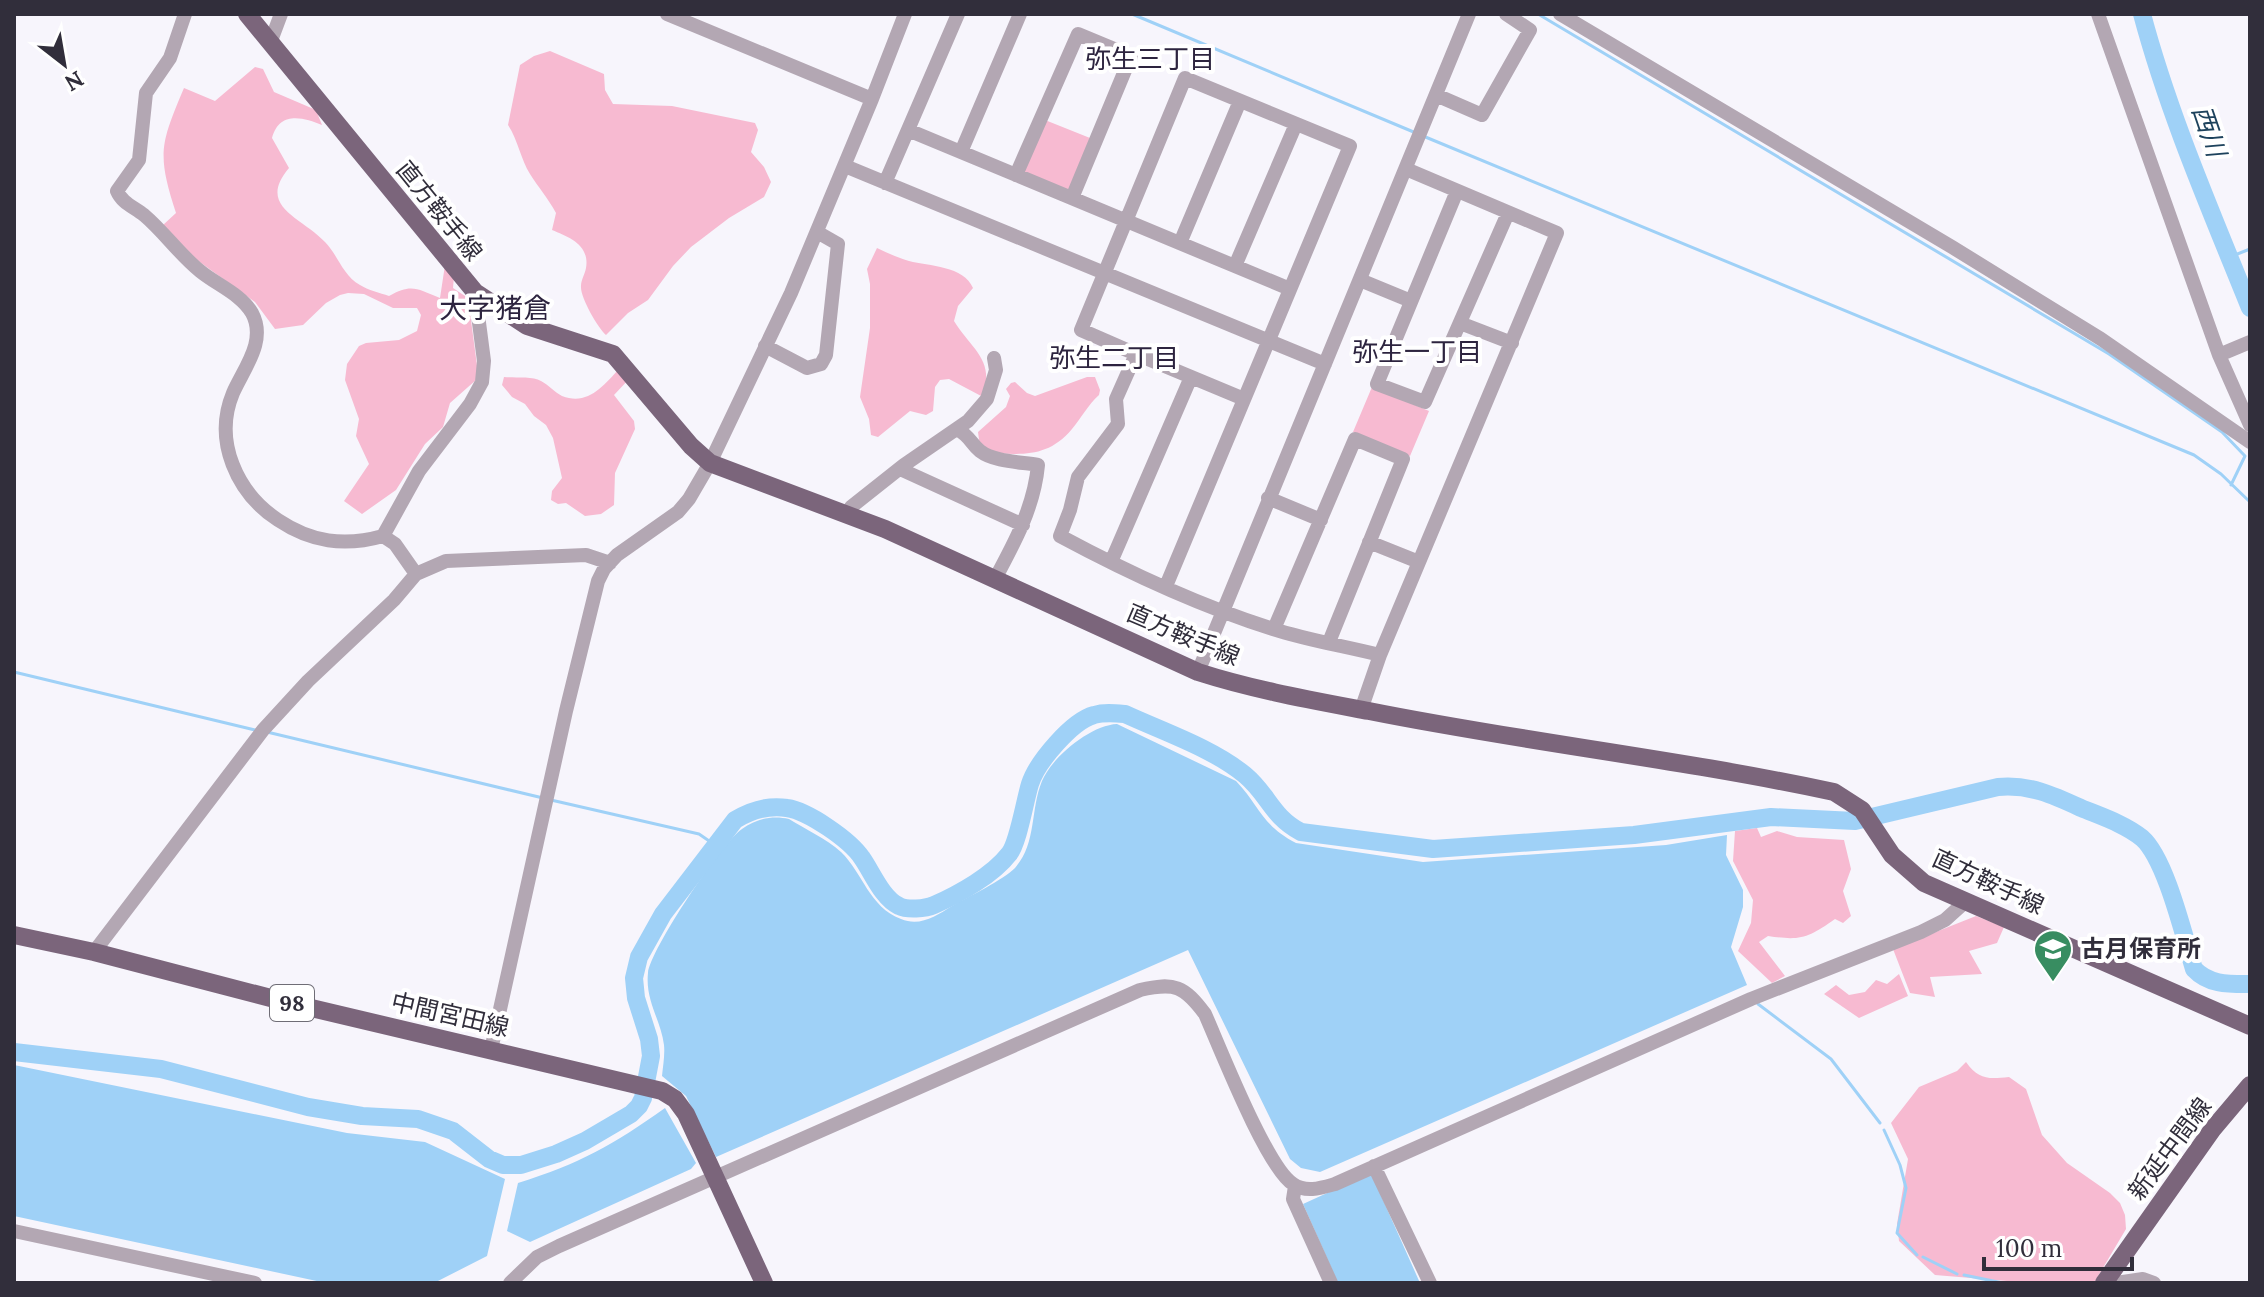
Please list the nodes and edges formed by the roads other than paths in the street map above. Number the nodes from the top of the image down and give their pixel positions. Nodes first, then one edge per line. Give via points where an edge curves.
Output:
1 (185, 14) edge
2 (247, 14) edge
3 (281, 14) edge
4 (667, 14) edge
5 (905, 14) edge
6 (958, 14) edge
7 (1020, 14) edge
8 (1469, 14) edge
9 (1506, 14) edge
10 (1560, 14) edge
11 (2098, 14) edge
12 (268, 41) junction
13 (1436, 95) junction
14 (872, 99) junction
15 (1240, 101) junction
16 (1296, 124) junction
17 (908, 130) junction
18 (961, 152) junction
19 (845, 166) junction
20 (1406, 169) junction
21 (1016, 175) junction
22 (885, 183) junction
23 (1457, 191) junction
24 (1072, 198) junction
25 (1508, 213) junction
26 (1127, 221) junction
27 (817, 232) junction
28 (1180, 243) junction
29 (1235, 266) junction
30 (1104, 275) junction
31 (1360, 280) junction
32 (1290, 289) junction
33 (475, 292) junction
34 (1411, 301) junction
35 (1460, 323) junction
36 (1268, 341) junction
37 (2250, 342) edge
38 (1512, 343) junction
39 (765, 346) junction
40 (1136, 354) junction
41 (2221, 355) junction
42 (994, 358) dead end
43 (1325, 364) junction
44 (1191, 377) junction
45 (1244, 399) junction
46 (2250, 425) edge
47 (957, 429) junction
48 (2250, 442) edge
49 (710, 463) junction
50 (900, 469) junction
51 (1268, 498) junction
52 (849, 516) junction
53 (1321, 520) junction
54 (1023, 525) junction
55 (383, 536) junction
56 (1369, 542) junction
57 (1111, 562) junction
58 (1419, 562) junction
59 (610, 563) junction
60 (416, 574) junction
61 (995, 579) junction
62 (1166, 586) junction
63 (1223, 611) junction
64 (1274, 629) junction
65 (1329, 642) junction
66 (1380, 655) junction
67 (1198, 672) junction
68 (1361, 710) junction
69 (1965, 902) junction
70 (14, 935) edge
71 (94, 952) junction
72 (2250, 1026) edge
73 (491, 1050) junction
74 (2250, 1085) edge
75 (1374, 1166) junction
76 (716, 1176) junction
77 (1295, 1186) junction
78 (14, 1231) edge
79 (255, 1283) edge
80 (510, 1283) edge
81 (764, 1283) edge
82 (1331, 1283) edge
83 (1430, 1283) edge
84 (2104, 1283) edge
85 (2116, 1283) edge
86 (2154, 1283) edge

1 - 55 street via 170,58 146,93 139,160 117,191 253,315 256,345 228,409 228,451 239,481 266,512 296,532 323,541
2 - 12 main road, 直方鞍手線
3 - 12 street
4 - 14 street
5 - 14 street
6 - 17 street
7 - 18 street
8 - 13 street
9 - 13 street via 1530,30 1482,115
10 - 48 street via 2101,339
11 - 41 street
12 - 33 main road, 直方鞍手線
13 - 20 street
14 - 19 street
15 - 16 street
15 - 26 street via 1185,78
15 - 28 street
16 - 29 street
16 - 32 street via 1350,146
17 - 18 street
17 - 22 street
18 - 21 street
19 - 22 street
19 - 27 street
20 - 23 street
20 - 31 street
21 - 24 street
21 - 24 street via 1078,34 1131,56
22 - 30 street
23 - 25 street
23 - 34 street
24 - 26 street
25 - 35 street
25 - 38 street via 1557,233
26 - 28 street
26 - 30 street
27 - 39 street
27 - 39 street via 838,244 826,355 821,364 807,368
28 - 29 street
29 - 32 street
30 - 36 street
30 - 40 street via 1081,330
31 - 34 street
31 - 43 street
32 - 36 street
33 - 49 main road, 直方鞍手線 via 527,326 613,354
33 - 55 street via 482,382 419,471
34 - 35 street via 1377,384 1425,402
35 - 38 street
36 - 43 street
36 - 45 street
37 - 41 street
38 - 58 street
39 - 49 street
40 - 44 street
40 - 57 street via 1116,399 1118,424 1078,477 1060,536
41 - 46 street
42 - 47 street via 987,399
43 - 51 street
44 - 45 street
44 - 57 street
45 - 62 street
47 - 50 street
47 - 54 street via 989,456 1038,465
49 - 52 main road, 直方鞍手線
49 - 59 street via 678,512
50 - 52 street via 851,507
50 - 54 street
51 - 53 street
51 - 63 street
52 - 61 main road, 直方鞍手線
53 - 56 street via 1355,439 1403,459
53 - 64 street
54 - 61 street
55 - 60 street
56 - 58 street
56 - 65 street
57 - 62 street
58 - 66 street
59 - 60 street via 586,555 446,561
59 - 73 street via 598,581
60 - 71 street via 261,732
61 - 67 main road, 直方鞍手線
62 - 63 street
63 - 64 street
63 - 67 street
64 - 65 street
65 - 66 street
66 - 68 street
67 - 68 main road, 直方鞍手線
68 - 69 main road, 直方鞍手線 via 1834,792 1862,810 1904,868
69 - 72 main road, 直方鞍手線
69 - 75 street via 1921,932 1761,995
70 - 71 main road, 中間宮田線 / 98
71 - 73 main road, 中間宮田線 / 98
73 - 76 main road, 中間宮田線 / 98 via 662,1091 686,1114
74 - 84 main road, 新延中間線
75 - 77 street via 1315,1190
75 - 83 street
76 - 77 street via 1082,1014 1160,985 1179,987 1205,1014 1273,1163
76 - 80 street via 537,1257
76 - 81 main road, 中間宮田線 / 98
77 - 82 street via 1293,1199
78 - 79 street
85 - 86 street

